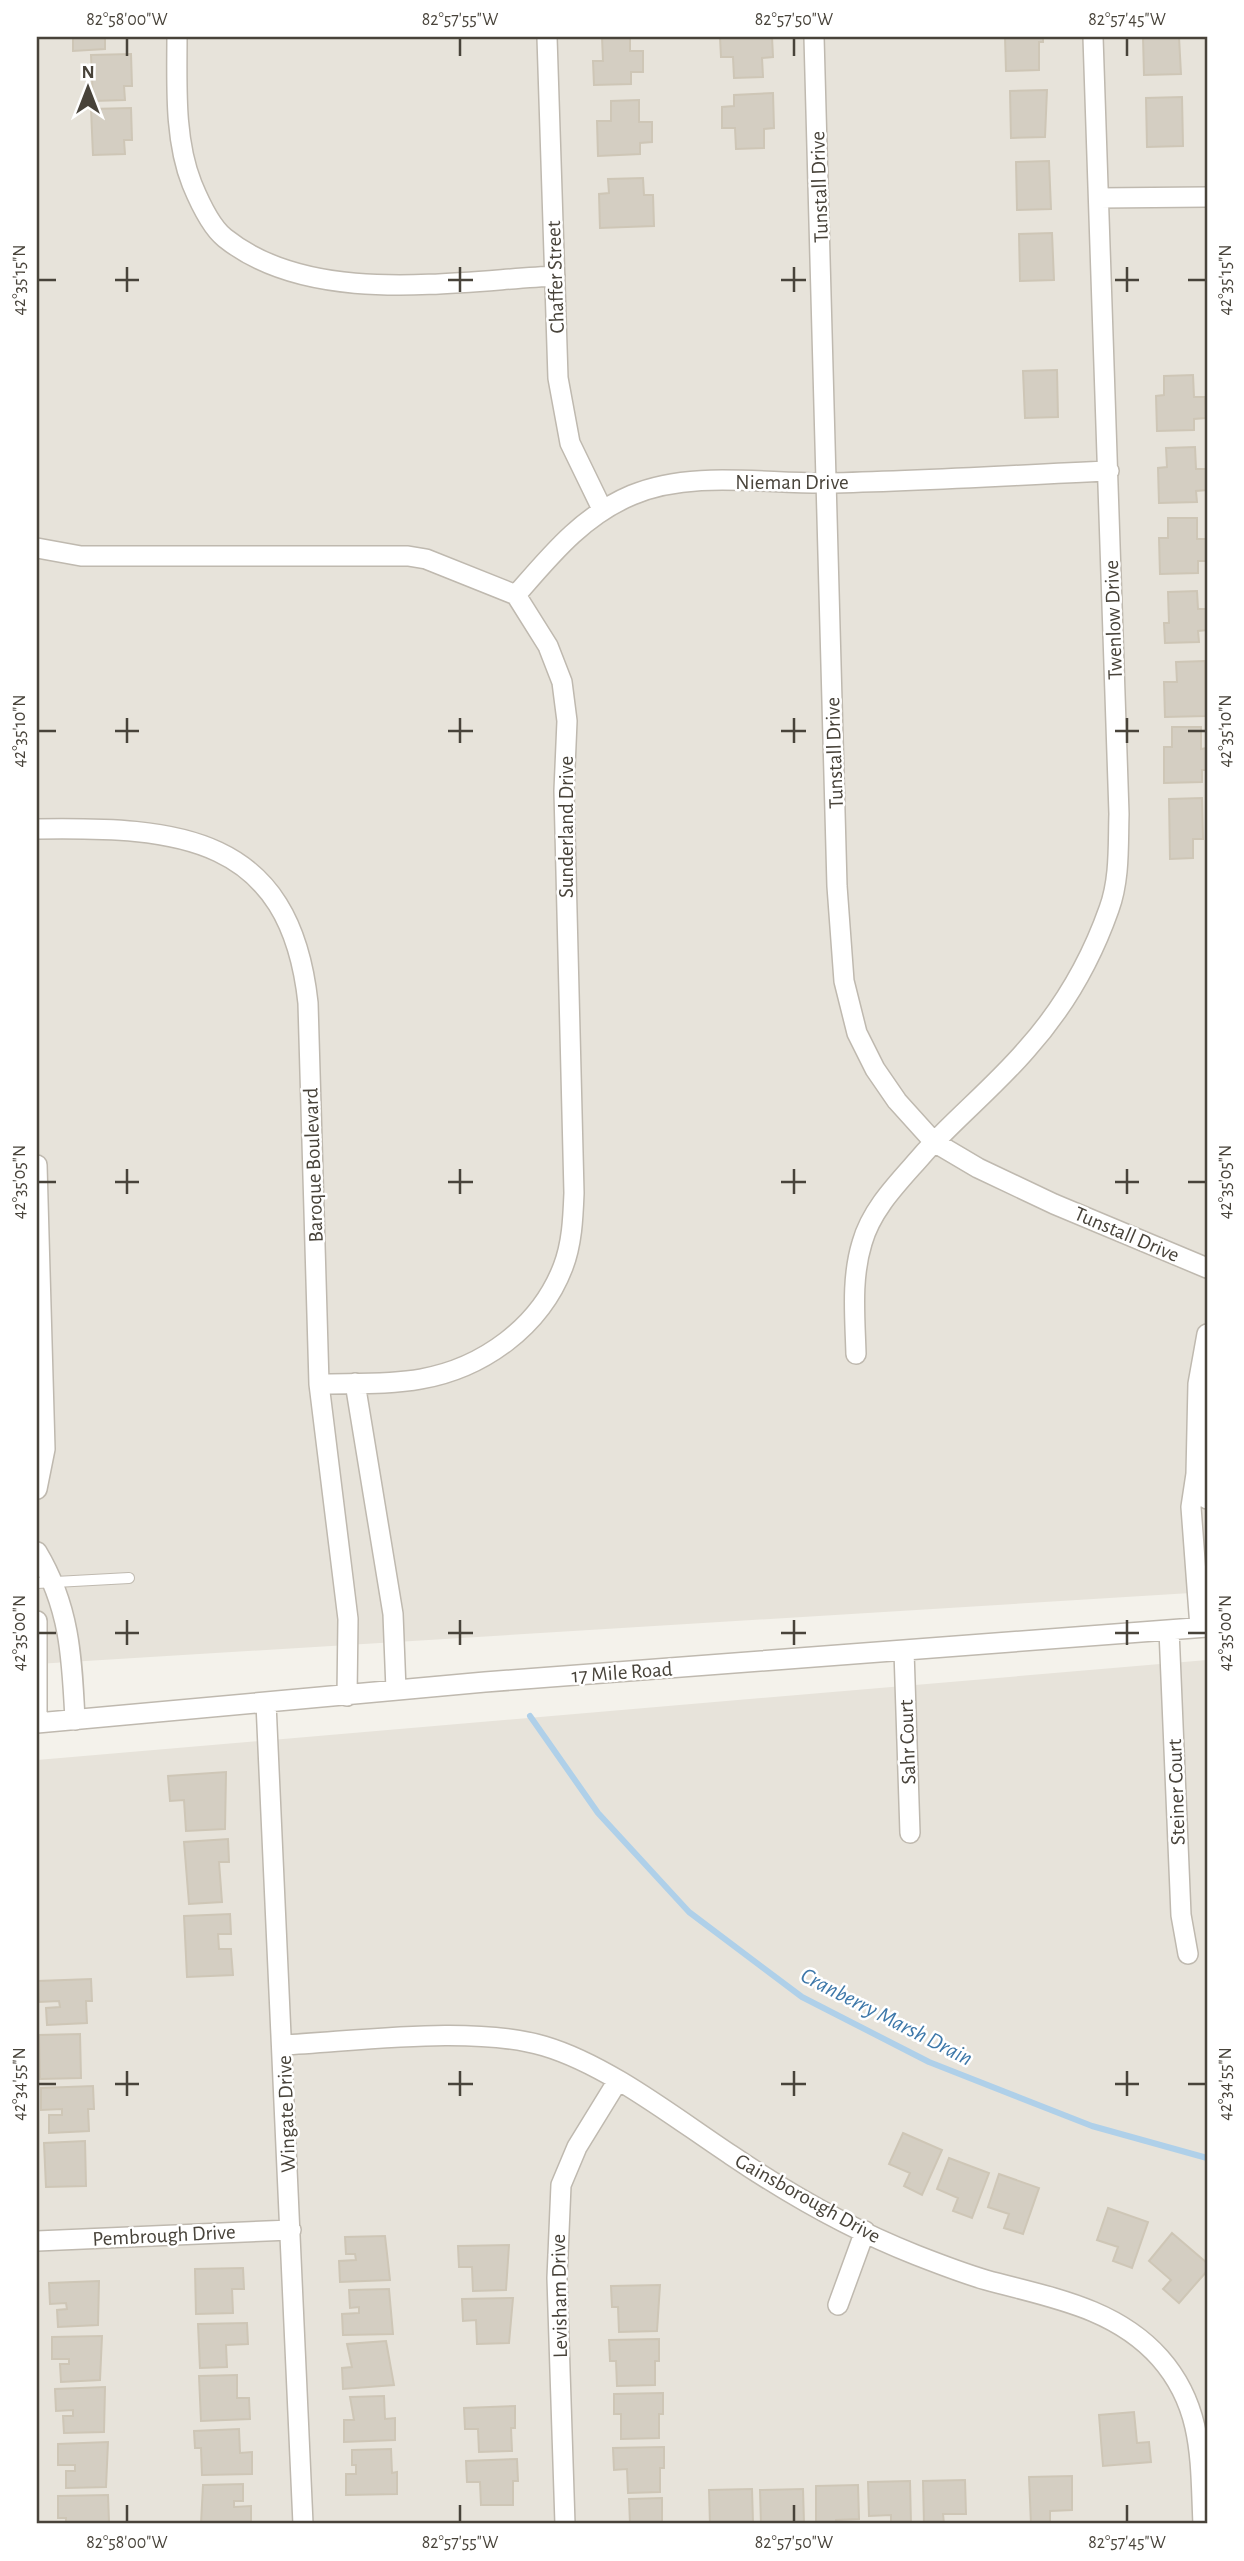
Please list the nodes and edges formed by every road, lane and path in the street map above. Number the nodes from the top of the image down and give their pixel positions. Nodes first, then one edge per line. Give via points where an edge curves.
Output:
1 (177, 37) edge
2 (547, 37) edge
3 (814, 37) edge
4 (1093, 37) edge
5 (1207, 197) edge
6 (1099, 198) junction
7 (555, 276) junction
8 (1109, 471) junction
9 (827, 483) junction
10 (602, 509) junction
11 (37, 548) edge
12 (516, 595) junction
13 (37, 829) edge
14 (934, 1142) junction
15 (37, 1165) edge
16 (1207, 1268) edge
17 (1207, 1334) edge
18 (856, 1354) dead end
19 (355, 1383) junction
20 (319, 1384) junction
21 (1196, 1474) junction
22 (37, 1489) edge
23 (1207, 1499) edge
24 (37, 1552) edge
25 (129, 1578) dead end
26 (46, 1583) edge
27 (37, 1621) edge
28 (1204, 1627) edge
29 (1169, 1630) junction
30 (904, 1651) junction
31 (396, 1690) junction
32 (347, 1696) junction
33 (266, 1703) junction
34 (75, 1720) junction
35 (37, 1723) edge
36 (910, 1833) dead end
37 (1188, 1954) dead end
38 (283, 2045) junction
39 (617, 2082) junction
40 (290, 2230) junction
41 (865, 2231) junction
42 (37, 2241) edge
43 (838, 2305) dead end
44 (303, 2524) edge
45 (565, 2524) edge
46 (1203, 2524) edge

1 - 7 street via 177,102 191,182 224,237 270,264 304,277 333,281 398,284
2 - 7 street, Chaffer Street
3 - 9 street, Tunstall Drive
4 - 6 street, Twenlow Drive
5 - 6 street
6 - 8 street, Twenlow Drive
7 - 10 street, Chaffer Street via 564,423
8 - 9 street, Nieman Drive
8 - 14 street, Twenlow Drive via 1119,814 1110,908 1089,957 1049,1022
9 - 10 street, Nieman Drive via 686,482 633,494
9 - 14 street, Tunstall Drive via 837,886 844,981 857,1033 875,1069
10 - 12 street, Nieman Drive via 569,537
11 - 12 street via 81,556 408,556
12 - 19 street, Sunderland Drive via 555,660 567,721 564,791 572,1230 563,1267 548,1296 521,1330 500,1346 477,1361 421,1379
13 - 20 street, Baroque Boulevard via 158,832 216,849 252,874 276,902 294,938 308,1003
14 - 16 street, Tunstall Drive via 1054,1204
14 - 18 street, Twenlow Drive via 874,1213 862,1242 854,1290
15 - 22 street via 45,1449
17 - 21 street via 1198,1384
19 - 20 street, Sunderland Drive
19 - 31 street via 393,1614
20 - 32 street, Baroque Boulevard via 348,1619
21 - 23 street
21 - 28 street via 1191,1507
24 - 26 street
25 - 26 lane
26 - 34 street via 71,1641
27 - 35 street
28 - 29 street, 17 Mile Road
29 - 30 street, 17 Mile Road
29 - 37 street, Steiner Court via 1181,1915
30 - 31 street, 17 Mile Road
30 - 36 street, Sahr Court
31 - 32 street, 17 Mile Road
32 - 33 street, 17 Mile Road
33 - 34 street, 17 Mile Road
33 - 38 street, Wingate Drive
34 - 35 street, 17 Mile Road
38 - 39 street, Gainsborough Drive via 472,2035 511,2039 567,2054
38 - 40 street, Wingate Drive
39 - 41 street, Gainsborough Drive via 755,2171
39 - 45 street, Levisham Drive via 577,2147 561,2185 557,2278
40 - 42 street, Pembrough Drive
40 - 44 street, Wingate Drive
41 - 43 street
41 - 46 street, Gainsborough Drive via 981,2278 1105,2315 1146,2345 1173,2376 1193,2413 1199,2438

